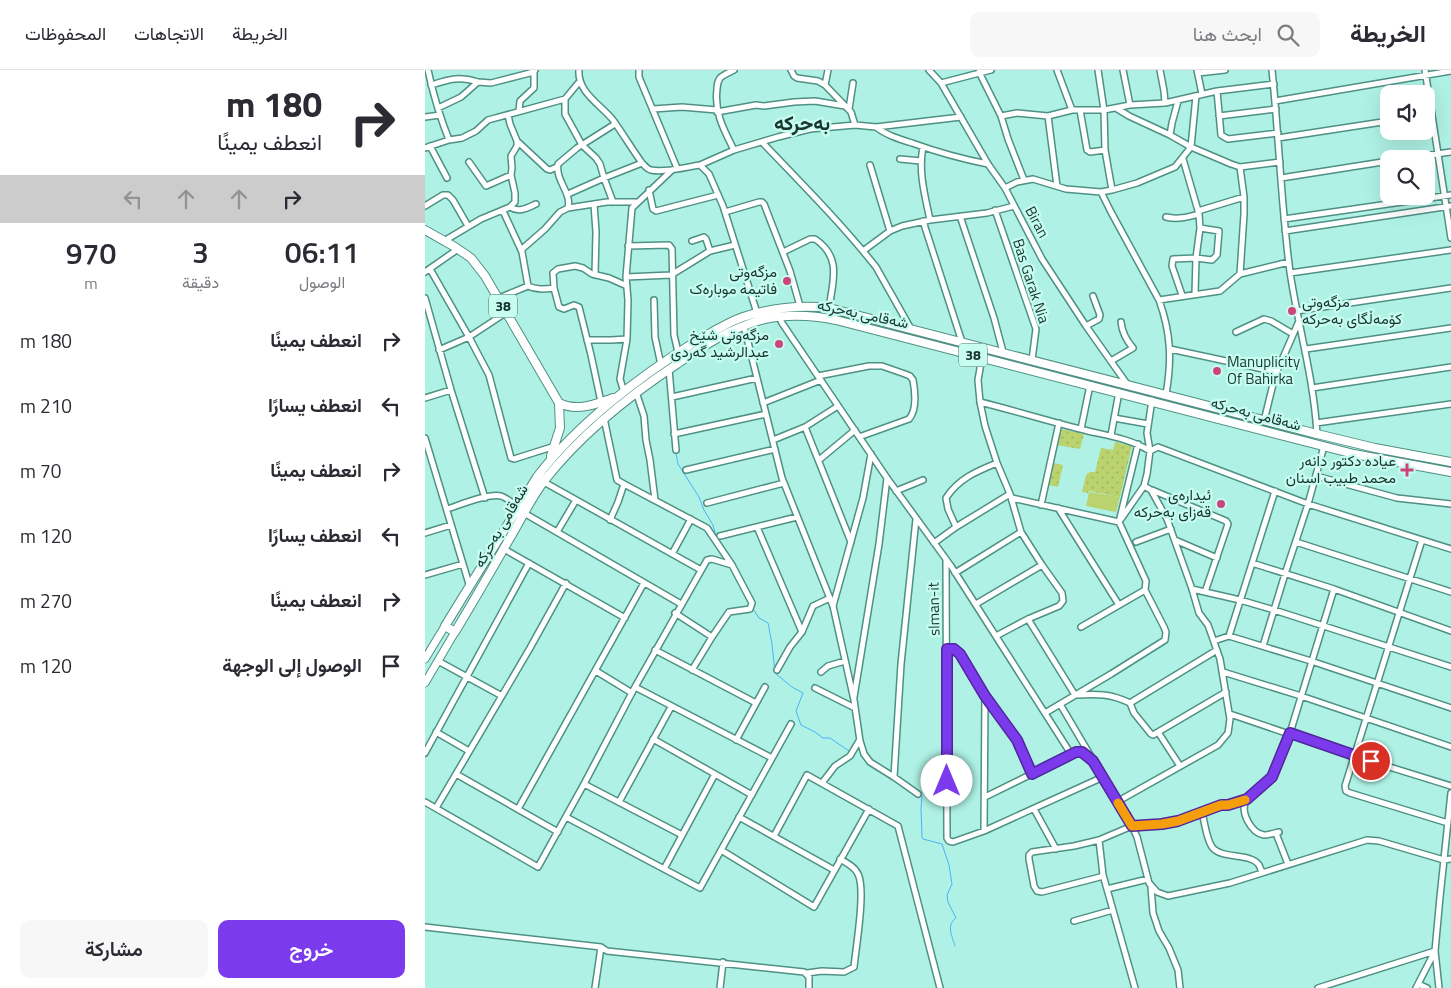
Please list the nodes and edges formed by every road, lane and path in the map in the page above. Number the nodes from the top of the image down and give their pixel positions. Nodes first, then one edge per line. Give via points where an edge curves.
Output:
1 (428, 70) edge
2 (535, 70) edge
3 (579, 70) edge
4 (639, 70) edge
5 (732, 70) edge
6 (791, 70) edge
7 (828, 70) edge
8 (929, 70) edge
9 (991, 70) edge
10 (1057, 70) edge
11 (1097, 70) edge
12 (1123, 70) edge
13 (1160, 70) edge
14 (1225, 70) edge
15 (1273, 70) edge
16 (1451, 71) edge
17 (976, 72) edge
18 (1198, 72) edge
19 (1426, 73) edge
20 (478, 82) junction
21 (580, 82) junction
22 (853, 83) dead end
23 (941, 83) junction
24 (1274, 84) junction
25 (825, 85) junction
26 (432, 86) junction
27 (425, 89) edge
28 (1217, 91) junction
29 (1199, 95) junction
30 (565, 99) junction
31 (1178, 101) junction
32 (1275, 101) junction
33 (1165, 103) junction
34 (1130, 105) junction
35 (438, 108) junction
36 (847, 108) junction
37 (1115, 108) junction
38 (653, 109) junction
39 (1072, 110) junction
40 (1080, 110) junction
41 (1104, 110) junction
42 (1276, 110) junction
43 (519, 111) junction
44 (717, 111) junction
45 (440, 115) junction
46 (507, 115) junction
47 (961, 116) junction
48 (1001, 116) junction
49 (1048, 116) junction
50 (1219, 116) junction
51 (425, 117) edge
52 (1380, 122) edge
53 (615, 124) junction
54 (855, 125) junction
55 (876, 127) junction
56 (1435, 130) edge
57 (1170, 135) junction
58 (1278, 136) junction
59 (449, 140) junction
60 (517, 141) junction
61 (762, 142) junction
62 (582, 145) junction
63 (427, 147) edge
64 (923, 147) junction
65 (1191, 148) junction
66 (735, 150) junction
67 (1105, 150) junction
68 (1451, 152) edge
69 (1435, 153) edge
70 (1438, 153) junction
71 (900, 159) dead end
72 (1183, 159) junction
73 (921, 161) junction
74 (469, 162) dead end
75 (1280, 162) junction
76 (1380, 162) edge
77 (642, 163) junction
78 (988, 164) junction
79 (700, 165) junction
80 (870, 165) dead end
81 (1240, 167) junction
82 (557, 168) junction
83 (674, 169) junction
84 (511, 175) junction
85 (447, 178) dead end
86 (604, 178) junction
87 (1281, 178) junction
88 (1024, 180) junction
89 (1057, 186) junction
90 (1005, 188) junction
91 (649, 190) junction
92 (1112, 190) junction
93 (1101, 192) junction
94 (568, 194) junction
95 (1451, 194) edge
96 (718, 195) junction
97 (1445, 195) junction
98 (1244, 197) junction
99 (613, 202) junction
100 (636, 202) junction
101 (536, 204) dead end
102 (594, 204) junction
103 (425, 206) edge
104 (1014, 206) junction
105 (1449, 206) edge
106 (510, 207) junction
107 (569, 208) junction
108 (995, 210) junction
109 (503, 211) junction
110 (725, 212) junction
111 (1199, 212) junction
112 (960, 216) junction
113 (1166, 217) dead end
114 (1284, 219) junction
115 (930, 220) junction
116 (923, 221) junction
117 (467, 226) junction
118 (1200, 228) junction
119 (425, 230) edge
120 (890, 231) junction
121 (1285, 231) junction
122 (1451, 238) edge
123 (444, 241) junction
124 (692, 241) dead end
125 (735, 245) junction
126 (628, 246) junction
127 (459, 249) junction
128 (521, 250) junction
129 (1451, 250) edge
130 (710, 251) junction
131 (863, 251) junction
132 (783, 252) junction
133 (1196, 258) junction
134 (1289, 262) junction
135 (427, 271) edge
136 (1290, 273) junction
137 (674, 274) junction
138 (1240, 274) junction
139 (595, 275) junction
140 (626, 277) junction
141 (528, 286) junction
142 (627, 286) junction
143 (554, 288) junction
144 (1451, 288) edge
145 (1195, 294) junction
146 (1093, 296) dead end
147 (1182, 296) junction
148 (425, 298) edge
149 (499, 298) junction
150 (654, 300) dead end
151 (1159, 300) junction
152 (800, 306) junction
153 (829, 308) junction
154 (1297, 311) junction
155 (507, 312) junction
156 (757, 313) junction
157 (779, 317) junction
158 (1299, 321) junction
159 (1121, 322) dead end
160 (743, 326) junction
161 (1086, 326) junction
162 (727, 328) junction
163 (1451, 328) edge
164 (911, 329) junction
165 (1236, 332) dead end
166 (1293, 334) junction
167 (469, 337) junction
168 (627, 339) junction
169 (587, 340) junction
170 (703, 342) junction
171 (962, 342) junction
172 (1170, 349) junction
173 (1305, 349) junction
174 (439, 350) junction
175 (679, 352) junction
176 (1003, 352) junction
177 (982, 357) junction
178 (1032, 360) junction
179 (1111, 361) junction
180 (661, 365) junction
181 (1451, 366) edge
182 (669, 369) junction
183 (1277, 372) junction
184 (757, 378) junction
185 (819, 378) junction
186 (1107, 380) junction
187 (1090, 385) junction
188 (1127, 385) junction
189 (1312, 388) junction
190 (1105, 389) junction
191 (451, 390) junction
192 (636, 392) junction
193 (1119, 392) junction
194 (622, 394) junction
195 (1166, 394) junction
196 (425, 398) edge
197 (671, 398) junction
198 (1152, 400) junction
199 (601, 402) junction
200 (979, 402) junction
201 (559, 403) junction
202 (763, 403) junction
203 (1451, 404) edge
204 (838, 406) junction
205 (766, 414) junction
206 (604, 418) junction
207 (1114, 418) junction
208 (1264, 421) junction
209 (1059, 423) junction
210 (1316, 423) junction
211 (1148, 424) junction
212 (805, 427) junction
213 (1081, 429) junction
214 (855, 430) junction
215 (674, 434) junction
216 (1317, 434) junction
217 (1111, 435) junction
218 (859, 436) junction
219 (425, 438) edge
220 (773, 440) junction
221 (1138, 444) junction
222 (1357, 444) junction
223 (555, 446) junction
224 (1324, 446) junction
225 (1375, 448) junction
226 (775, 449) junction
227 (676, 450) dead end
228 (1149, 451) junction
229 (871, 454) junction
230 (1354, 454) junction
231 (1373, 458) junction
232 (549, 460) junction
233 (819, 460) junction
234 (1451, 462) edge
235 (997, 463) junction
236 (686, 470) dead end
237 (1451, 472) edge
238 (1316, 476) junction
239 (887, 478) junction
240 (923, 480) dead end
241 (544, 482) junction
242 (784, 483) junction
243 (624, 484) junction
244 (1143, 486) junction
245 (1151, 490) junction
246 (897, 491) junction
247 (1275, 491) junction
248 (1011, 496) junction
249 (485, 498) junction
250 (576, 500) junction
251 (655, 500) junction
252 (707, 503) dead end
253 (1308, 504) junction
254 (1451, 504) edge
255 (1041, 505) junction
256 (518, 507) junction
257 (1058, 508) junction
258 (447, 509) junction
259 (524, 513) junction
260 (797, 517) junction
261 (916, 518) junction
262 (610, 520) junction
263 (691, 520) junction
264 (1119, 522) junction
265 (451, 525) junction
266 (757, 527) junction
267 (956, 527) junction
268 (1171, 529) junction
269 (557, 532) junction
270 (1021, 532) junction
271 (425, 533) edge
272 (719, 536) dead end
273 (1175, 540) junction
274 (1422, 540) junction
275 (851, 542) junction
276 (1135, 542) dead end
277 (1296, 542) junction
278 (934, 543) junction
279 (504, 549) junction
280 (1451, 549) edge
281 (672, 554) junction
282 (1217, 558) junction
283 (946, 560) junction
284 (529, 563) junction
285 (463, 564) junction
286 (1252, 564) junction
287 (732, 565) junction
288 (1042, 565) junction
289 (701, 570) junction
290 (955, 573) junction
291 (1285, 574) junction
292 (425, 575) edge
293 (1410, 578) junction
294 (566, 583) junction
295 (644, 583) junction
296 (469, 584) junction
297 (1192, 589) junction
298 (1145, 590) junction
299 (1333, 590) junction
300 (1205, 592) junction
301 (1451, 592) edge
302 (830, 598) junction
303 (1241, 600) junction
304 (681, 604) junction
305 (976, 604) junction
306 (1119, 605) junction
307 (833, 606) junction
308 (1273, 610) junction
309 (1399, 612) junction
310 (675, 613) junction
311 (625, 618) junction
312 (1028, 619) junction
313 (445, 626) junction
314 (1322, 626) junction
315 (1081, 627) dead end
316 (1451, 630) edge
317 (455, 632) junction
318 (802, 632) junction
319 (996, 636) junction
320 (1229, 636) junction
321 (711, 637) junction
322 (1214, 641) junction
323 (1263, 646) junction
324 (1387, 647) junction
325 (947, 649) junction
326 (655, 650) junction
327 (1217, 650) junction
328 (425, 659) edge
329 (438, 661) junction
330 (845, 661) junction
331 (1311, 661) junction
332 (1451, 668) edge
333 (692, 670) junction
334 (777, 670) dead end
335 (595, 671) junction
336 (821, 672) dead end
337 (1223, 672) junction
338 (467, 677) junction
339 (425, 683) edge
340 (1377, 683) junction
341 (765, 687) dead end
342 (815, 688) dead end
343 (633, 690) junction
344 (1226, 692) junction
345 (1075, 695) junction
346 (502, 696) junction
347 (985, 696) junction
348 (1301, 696) junction
349 (854, 700) junction
350 (1130, 702) junction
351 (756, 703) junction
352 (1060, 704) junction
353 (671, 706) junction
354 (855, 708) junction
355 (1451, 708) edge
356 (1045, 713) junction
357 (1230, 714) junction
358 (1366, 718) junction
359 (791, 724) dead end
360 (436, 732) junction
361 (1157, 732) junction
362 (1290, 733) junction
363 (653, 739) junction
364 (736, 740) junction
365 (859, 741) junction
366 (1451, 747) edge
367 (469, 751) junction
368 (425, 753) edge
369 (1071, 754) junction
370 (1355, 756) junction
371 (772, 758) junction
372 (1093, 761) junction
373 (1180, 766) junction
374 (456, 774) junction
375 (715, 774) junction
376 (1032, 774) junction
377 (895, 777) junction
378 (1103, 777) junction
379 (822, 783) junction
380 (584, 784) junction
381 (1451, 786) edge
382 (1451, 793) edge
383 (919, 794) dead end
384 (751, 795) junction
385 (985, 797) junction
386 (1247, 799) junction
387 (1122, 800) dead end
388 (425, 802) edge
389 (619, 802) junction
390 (436, 808) junction
391 (1034, 808) junction
392 (519, 809) junction
393 (869, 809) junction
394 (1202, 813) junction
395 (566, 817) junction
396 (739, 817) junction
397 (1448, 823) junction
398 (1132, 826) junction
399 (984, 831) junction
400 (558, 832) junction
401 (682, 835) junction
402 (774, 836) junction
403 (1099, 840) junction
404 (1057, 849) junction
405 (721, 850) junction
406 (1451, 858) edge
407 (840, 860) junction
408 (1444, 860) junction
409 (1288, 864) junction
410 (664, 869) junction
411 (834, 870) junction
412 (1262, 872) junction
413 (1103, 875) junction
414 (1148, 879) junction
415 (1151, 886) junction
416 (1107, 889) junction
417 (1113, 910) junction
418 (1074, 921) dead end
419 (425, 927) edge
420 (601, 947) junction
421 (1435, 951) junction
422 (723, 962) junction
423 (807, 974) junction
424 (1417, 986) edge
425 (595, 988) edge
426 (720, 988) edge
427 (809, 988) edge
428 (940, 988) edge
429 (1135, 988) edge
430 (1180, 988) edge
431 (1318, 988) edge
432 (1427, 988) edge
433 (1439, 988) edge

1 - 26 street
2 - 20 street via 491,83
2 - 43 street via 534,88 520,101
3 - 21 street
4 - 38 street
5 - 44 street via 717,84
6 - 25 street via 797,78
7 - 25 street
8 - 23 street, Biran
9 - 17 street
10 - 39 street
11 - 41 street
12 - 34 street
13 - 33 street
14 - 18 street
15 - 24 street
16 - 19 street
17 - 23 street
17 - 48 street
18 - 29 street
19 - 32 street
20 - 26 street via 457,78
20 - 35 street via 461,97
21 - 30 street
21 - 53 street
22 - 36 street
23 - 47 street, Biran
24 - 28 street
24 - 32 street
25 - 36 street
26 - 27 street
26 - 35 street
28 - 29 street
28 - 50 street
29 - 31 street
29 - 65 street
30 - 43 street
30 - 62 street via 565,114
31 - 33 street
31 - 57 street
32 - 42 street
33 - 34 street
34 - 37 street
35 - 45 street
36 - 44 street via 794,102
36 - 54 street
37 - 41 street
37 - 57 street
38 - 44 street via 682,107
38 - 83 street
39 - 40 street
39 - 49 street
40 - 41 street
40 - 67 street via 1087,150
41 - 67 street
42 - 50 street
42 - 58 street
43 - 46 street
44 - 66 street
45 - 51 street
45 - 59 street
46 - 59 street via 487,120 476,131
46 - 60 street
47 - 55 street
47 - 78 street, Biran
48 - 49 street via 1017,113
48 - 88 street
49 - 89 street
50 - 58 street via 1221,135 1228,139
52 - 58 street
53 - 62 street
53 - 77 street
54 - 55 street
54 - 61 street via 810,129
55 - 64 street via 884,134
56 - 70 street
57 - 65 street
58 - 75 street
59 - 63 street
60 - 82 street via 547,169
60 - 84 street via 511,156
61 - 66 street
61 - 131 street
62 - 82 street
62 - 86 street via 596,158
63 - 85 street
64 - 73 street
64 - 78 street
65 - 72 street
65 - 81 street
66 - 79 street
67 - 92 street
68 - 70 street
69 - 70 street
70 - 97 street
71 - 73 street
72 - 92 street via 1175,168
72 - 111 street
73 - 115 street
74 - 84 street via 486,186
75 - 81 street
75 - 87 street
76 - 87 street
77 - 83 street via 653,170
77 - 86 street
78 - 90 street, Biran
79 - 83 street
79 - 96 street via 709,174
80 - 120 street
81 - 98 street
82 - 94 street
83 - 91 street
84 - 106 street via 515,202
86 - 94 street
86 - 99 street
87 - 114 street
88 - 89 street via 1033,179
88 - 90 street
89 - 93 street
90 - 104 street, Biran
91 - 96 street via 654,210
91 - 100 street
92 - 93 street
93 - 151 street
94 - 107 street
95 - 97 street
96 - 110 street
97 - 105 street
97 - 114 street
98 - 111 street
98 - 138 street
99 - 100 street
99 - 102 street
100 - 126 street via 632,208
101 - 106 street via 520,210
102 - 107 street
102 - 139 street
103 - 117 street via 448,195
104 - 108 street
104 - 161 street, Biran via 1042,258
105 - 121 street
105 - 122 street
106 - 109 street
107 - 128 street via 560,212
108 - 112 street
108 - 178 street, Bas Garak Nia via 1035,330
109 - 117 street
109 - 128 street
110 - 125 street
110 - 132 street via 762,202
111 - 113 street via 1179,218
111 - 118 street
112 - 115 street
112 - 176 street
114 - 121 street
115 - 116 street
116 - 120 street
116 - 171 street
117 - 123 street
118 - 133 street
118 - 133 street via 1217,230 1220,234 1215,258
119 - 123 main road, 38
120 - 131 street
121 - 134 street
123 - 127 main road, 38
124 - 130 street via 703,237 707,239
125 - 130 street
125 - 156 street
126 - 137 street via 669,244
126 - 140 street
127 - 135 street
127 - 149 main road, 38 via 471,258
128 - 141 street
129 - 136 street
130 - 137 street
131 - 164 street via 876,267
132 - 152 street
132 - 153 street via 810,239 824,246 833,260 835,273
133 - 145 street
133 - 147 street via 1173,259 1172,266
134 - 136 street
134 - 138 street
135 - 167 street
136 - 154 street
137 - 140 street
137 - 175 street via 674,335
138 - 145 street via 1220,291
139 - 142 street
139 - 143 street via 575,266 558,269 553,273
140 - 142 street
141 - 143 street
141 - 149 street
142 - 168 street
143 - 169 street via 559,307 579,307
144 - 154 street
145 - 147 street
146 - 161 street via 1100,315
147 - 151 street
148 - 174 street
149 - 155 main road, 38
150 - 180 street via 655,337
151 - 172 street
152 - 153 main road, شەقامی بەحرکە / 38
152 - 156 main road, شەقامی بەحرکە / 38
153 - 164 main road, شەقامی بەحرکە / 38
154 - 158 street
155 - 167 street
155 - 201 main road, 38
156 - 162 main road, شەقامی بەحرکە / 38 via 741,318
157 - 160 main road, شەقامی بەحرکە / 38
157 - 177 main road, شەقامی بەحرکە / 38 via 827,318
157 - 185 street
158 - 166 street
158 - 173 street
159 - 179 street via 1127,342 1133,348
160 - 162 main road, شەقامی بەحرکە / 38
160 - 184 street
161 - 179 street, Biran
162 - 170 main road, شەقامی بەحرکە / 38
163 - 173 street
164 - 171 main road, شەقامی بەحرکە / 38
165 - 166 street via 1264,319
166 - 183 street
167 - 174 street
167 - 223 street via 489,375 511,458
168 - 169 street
168 - 194 street via 620,379
169 - 199 street
170 - 175 main road, شەقامی بەحرکە / 38
170 - 182 main road, شەقامی بەحرکە / 38
171 - 176 main road, شەقامی بەحرکە / 38
172 - 183 street
172 - 195 street
173 - 189 street
174 - 191 street
175 - 180 main road, شەقامی بەحرکە / 38
176 - 178 main road, شەقامی بەحرکە / 38
177 - 187 main road, شەقامی بەحرکە / 38
177 - 200 street
178 - 186 main road, شەقامی بەحرکە / 38
179 - 188 street, Biran
180 - 194 main road, شەقامی بەحرکە / 38
181 - 189 street
182 - 192 main road, شەقامی بەحرکە / 38
182 - 197 street
183 - 208 street
184 - 197 street
184 - 202 street
185 - 202 street
185 - 204 street
185 - 218 street via 882,366 913,380 913,415
186 - 188 main road, شەقامی بەحرکە / 38
186 - 190 main road via 1103,384
187 - 190 main road, شەقامی بەحرکە / 38
187 - 213 street
188 - 195 main road, شەقامی بەحرکە / 38
189 - 210 street
190 - 193 main road, شەقامی بەحرکە / 38
191 - 196 street
191 - 249 street
192 - 206 main road, شەقامی بەحرکە / 38
192 - 251 street via 644,416
193 - 198 main road, شەقامی بەحرکە / 38
193 - 207 street
194 - 199 main road, 38
194 - 232 main road, شەقامی بەحرکە / 38 via 586,423
195 - 208 main road, شەقامی بەحرکە / 38
197 - 215 street
198 - 211 street
198 - 224 main road, شەقامی بەحرکە / 38
199 - 201 main road, 38 via 579,408
200 - 209 street
200 - 235 street
201 - 223 main road, 38 via 561,420
202 - 205 street
203 - 210 street
204 - 212 street
204 - 214 street
205 - 215 street
205 - 220 street
206 - 241 main road, شەقامی بەحرکە / 38
206 - 243 street via 617,480
207 - 211 street
207 - 217 street
208 - 216 main road, شەقامی بەحرکە / 38
209 - 213 street
209 - 255 street
210 - 216 street
211 - 228 street
212 - 220 street
212 - 233 street
213 - 217 street
214 - 218 street
214 - 233 street
215 - 227 street
216 - 222 main road, شەقامی بەحرکە / 38
217 - 221 street
218 - 229 street
219 - 258 street
220 - 226 street
221 - 228 street
221 - 264 street
222 - 225 main road, شەقامی بەحرکە / 38
222 - 230 main road
223 - 232 main road, 38
224 - 230 main road, شەقامی بەحرکە / 38
224 - 238 street
225 - 231 main road
225 - 234 main road, شەقامی بەحرکە / 38
226 - 236 street
226 - 242 street
228 - 244 street
228 - 247 street via 1158,447
229 - 239 street
229 - 275 street
230 - 231 main road, شەقامی بەحرکە / 38
231 - 237 main road, شەقامی بەحرکە / 38
232 - 256 main road, شەقامی بەحرکە / 38
233 - 275 street
235 - 248 street
235 - 267 street via 977,470 951,490 946,498
238 - 253 street
238 - 254 street via 1397,498
239 - 246 street
239 - 349 street
240 - 246 street
241 - 250 street
241 - 259 main road, شەقامی بەحرکە / 38
242 - 252 street
242 - 260 street
243 - 251 street
243 - 262 street
244 - 245 street
244 - 264 street
245 - 268 street
245 - 282 street via 1226,521 1227,529
246 - 261 street
247 - 253 street
247 - 286 street
248 - 255 street
248 - 267 street
248 - 270 street
249 - 256 street via 504,497
249 - 258 street
250 - 262 street
250 - 269 street
251 - 263 street
253 - 274 street
253 - 277 street
255 - 257 street
256 - 296 main road, شەقامی بەحرکە / 38
257 - 264 street
257 - 306 street
258 - 265 street
259 - 269 street
259 - 279 main road, شەقامی بەحرکە / 38
260 - 266 street
260 - 302 street
261 - 278 street
261 - 377 street via 901,664
262 - 281 street
263 - 281 street
263 - 287 street via 707,528
264 - 298 street via 1146,581
265 - 271 street
265 - 285 street
266 - 272 street
266 - 318 street
267 - 278 street
268 - 273 street
268 - 276 street
269 - 295 street
270 - 288 street
270 - 290 street
273 - 282 street
273 - 297 street
274 - 280 street
274 - 293 street
275 - 307 street
277 - 291 street
277 - 293 street
278 - 283 street
279 - 284 street
279 - 317 main road, شەقامی بەحرکە / 38
281 - 289 street
282 - 300 street
283 - 290 street
283 - 325 street, slman-it
284 - 294 street
284 - 338 street
285 - 292 street
285 - 296 street
286 - 291 street
286 - 303 street
287 - 289 street via 712,558
287 - 321 street via 752,603 750,609 729,612
288 - 305 street
288 - 312 street via 1062,593 1063,600 1059,606
289 - 304 street
290 - 305 street
291 - 299 street
291 - 308 street
293 - 301 street
293 - 309 street
294 - 311 street
294 - 346 street
295 - 304 street
295 - 311 street
296 - 313 main road, شەقامی بەحرکە / 38
297 - 300 street
297 - 322 street via 1199,613 1209,625
298 - 306 street
298 - 345 street via 1164,627 1165,640
299 - 309 street
299 - 314 street
300 - 303 street
302 - 307 street
302 - 318 street via 813,606
303 - 308 street
303 - 320 street
304 - 310 street
305 - 319 street
306 - 315 street
307 - 330 street
308 - 314 street
308 - 323 street
309 - 316 street
309 - 324 street
310 - 321 street
310 - 326 street
311 - 335 street
312 - 319 street
312 - 345 street
313 - 317 main road
313 - 328 main road, شەقامی بەحرکە
314 - 324 street
314 - 331 street
317 - 329 main road, شەقامی بەحرکە
318 - 334 street via 789,647
319 - 356 street
320 - 322 street
320 - 323 street
321 - 333 street
322 - 327 street
323 - 331 street
324 - 332 street
324 - 340 street
325 - 347 street via 957,651
325 - 399 street, slman-it via 947,838 953,842
326 - 333 street
326 - 343 street
327 - 337 street
327 - 350 street
329 - 338 street
329 - 339 main road, شەقامی بەحرکە
330 - 336 street via 827,666
330 - 349 street
331 - 340 street
331 - 348 street
333 - 351 street
335 - 343 street
335 - 392 street
337 - 344 street
337 - 348 street
338 - 346 street
338 - 360 street
340 - 355 street
340 - 358 street
341 - 351 street
342 - 354 street
343 - 353 street
343 - 380 street
344 - 357 street
344 - 361 street
345 - 350 street via 1105,694
345 - 352 street
346 - 367 street
347 - 376 street via 1017,740
347 - 385 street
348 - 358 street
348 - 362 street
349 - 354 street
350 - 361 street via 1148,732 1153,735
351 - 364 street
352 - 356 street
352 - 372 street
353 - 363 street
353 - 364 street
354 - 365 street
356 - 369 street
357 - 362 street
357 - 373 street via 1229,729 1222,742
358 - 366 street
358 - 370 street
359 - 371 street
360 - 367 street
360 - 368 street
361 - 373 street
362 - 370 street
362 - 386 street via 1272,777
363 - 375 street
363 - 389 street
364 - 371 street
365 - 377 street via 866,758
365 - 379 street via 850,756 835,766
367 - 374 street
369 - 372 street via 1082,752
369 - 376 street
370 - 381 street
370 - 397 street via 1346,791
371 - 384 street
372 - 378 street
373 - 387 street
374 - 390 street
374 - 392 street
375 - 384 street
375 - 401 street
376 - 385 street
377 - 383 street
378 - 391 street
378 - 398 street
379 - 393 street
379 - 402 street via 807,775
380 - 389 street
380 - 395 street
382 - 397 street
384 - 396 street
385 - 399 street
386 - 394 street
386 - 409 street via 1243,807 1250,825 1263,835 1278,834
388 - 390 street
389 - 401 street
390 - 400 street via 538,866
391 - 399 street
391 - 404 street
392 - 400 street
393 - 407 street
393 - 428 street via 898,826
394 - 398 street via 1162,824
394 - 412 street via 1209,840 1218,852 1252,860
395 - 400 street
395 - 410 street
396 - 402 street
396 - 405 street
397 - 408 street
398 - 403 street
398 - 414 street
401 - 410 street
402 - 411 street
403 - 404 street
403 - 413 street
404 - 413 street via 1029,855 1037,891
405 - 410 street via 700,888
405 - 411 street via 814,907
406 - 408 street
407 - 411 street
407 - 423 street via 858,871 862,888 854,966 844,972
408 - 409 street via 1371,840
408 - 421 street
409 - 412 street
412 - 415 street via 1172,896 1160,894
413 - 416 street
414 - 415 street
414 - 416 street
415 - 430 street via 1153,913 1178,970
416 - 417 street
417 - 418 street
417 - 429 street
419 - 420 street
420 - 422 street via 607,951
420 - 425 street
421 - 424 street
421 - 431 street
421 - 433 street
422 - 423 street
422 - 426 street
423 - 427 street
424 - 432 street

